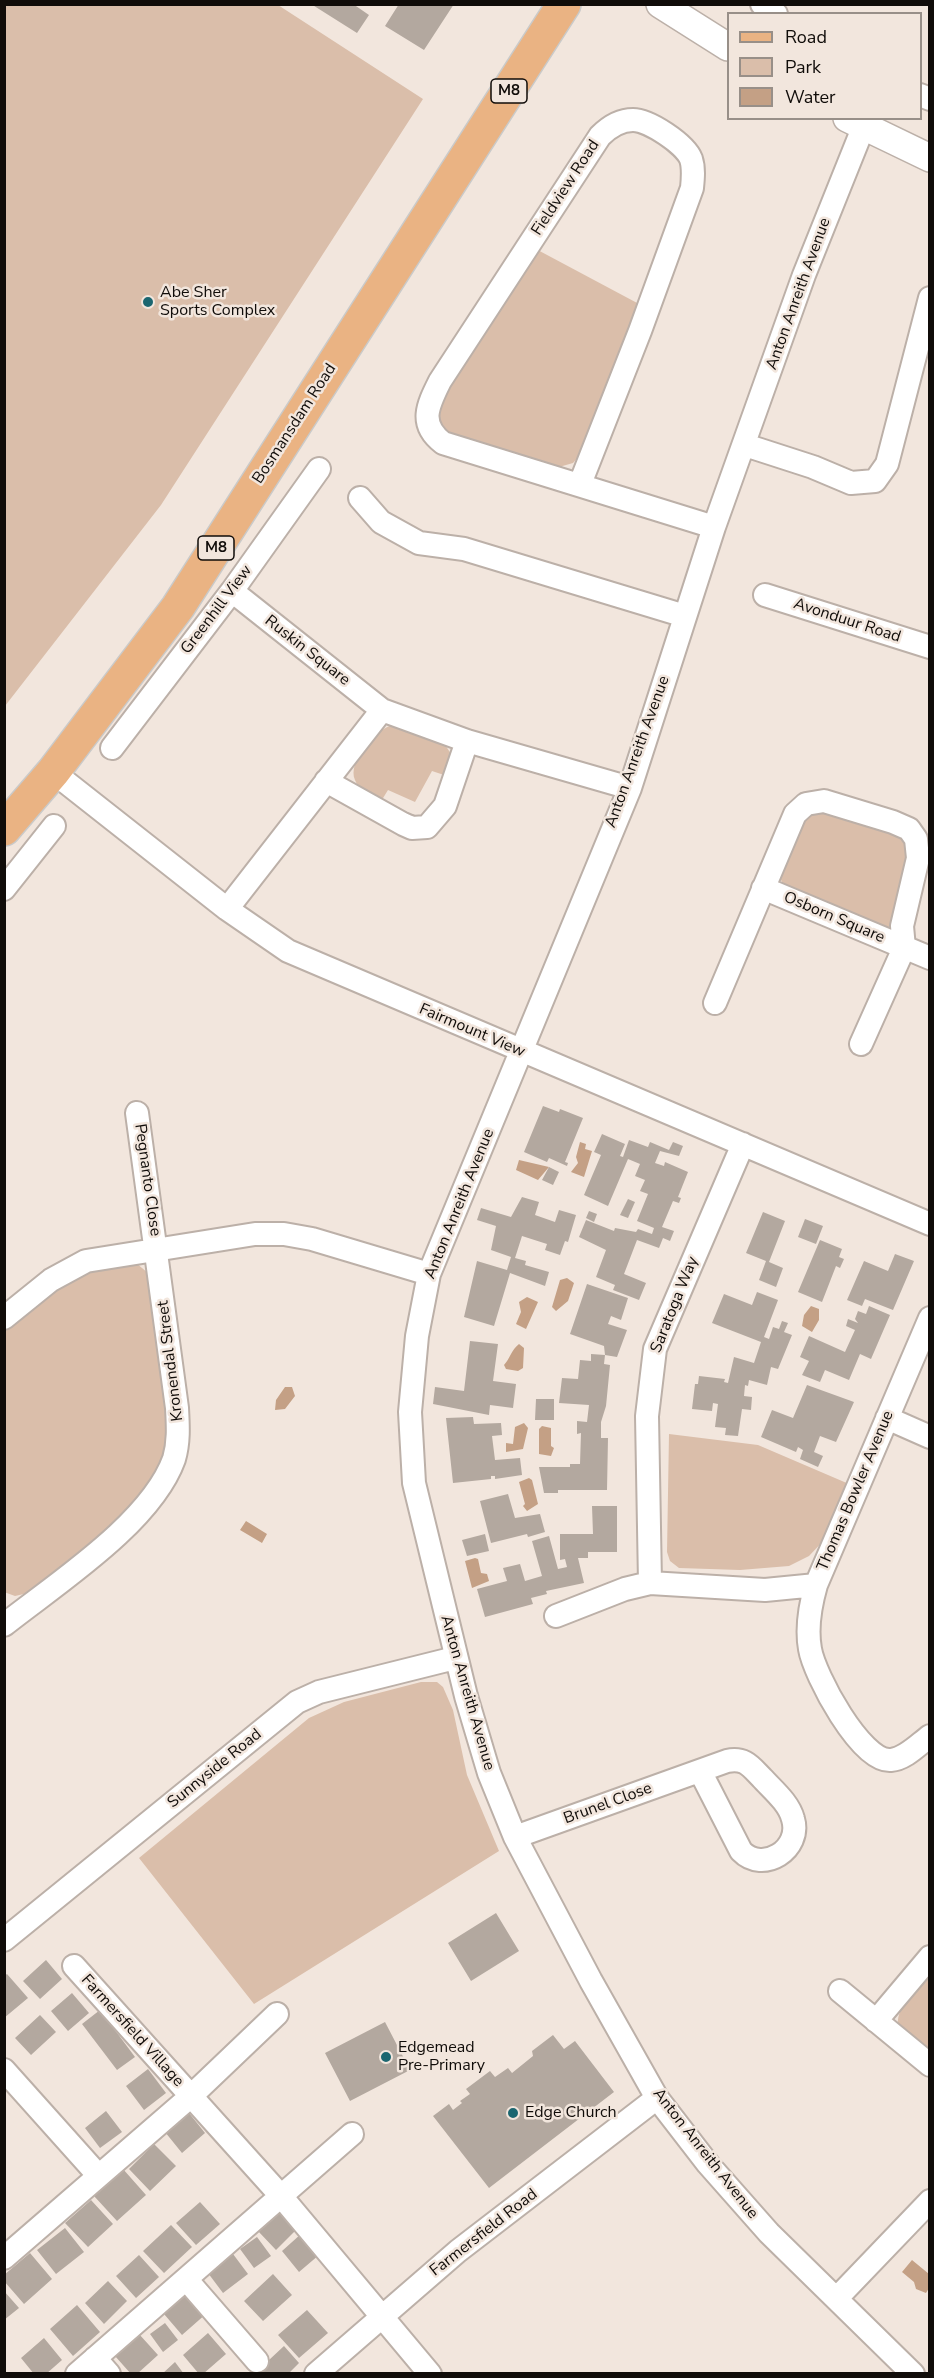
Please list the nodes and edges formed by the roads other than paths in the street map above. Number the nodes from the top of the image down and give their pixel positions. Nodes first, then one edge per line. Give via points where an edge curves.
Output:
1 (564, 4) edge
2 (660, 4) edge
3 (727, 46) edge
4 (855, 123) edge
5 (930, 158) edge
6 (930, 298) edge
7 (745, 445) junction
8 (319, 469) dead end
9 (580, 484) junction
10 (360, 498) dead end
11 (714, 527) junction
12 (232, 591) junction
13 (765, 595) dead end
14 (685, 616) junction
15 (930, 647) edge
16 (382, 710) junction
17 (467, 741) junction
18 (112, 748) dead end
19 (53, 772) junction
20 (326, 781) junction
21 (630, 788) junction
22 (54, 826) dead end
23 (4, 829) edge
24 (763, 888) junction
25 (4, 889) edge
26 (227, 909) junction
27 (904, 948) junction
28 (930, 958) edge
29 (715, 1003) dead end
30 (861, 1044) dead end
31 (520, 1051) junction
32 (137, 1113) dead end
33 (743, 1144) junction
34 (930, 1224) edge
35 (158, 1248) junction
36 (429, 1274) junction
37 (4, 1318) edge
38 (930, 1318) edge
39 (887, 1418) junction
40 (930, 1437) edge
41 (650, 1583) junction
42 (816, 1585) junction
43 (556, 1616) dead end
44 (7, 1618) edge
45 (455, 1658) junction
46 (930, 1736) edge
47 (700, 1771) junction
48 (515, 1837) junction
49 (4, 1940) edge
50 (930, 1957) edge
51 (74, 1966) dead end
52 (840, 1991) dead end
53 (277, 2014) dead end
54 (876, 2021) junction
55 (930, 2065) edge
56 (4, 2070) edge
57 (190, 2097) junction
58 (657, 2098) junction
59 (352, 2134) dead end
60 (98, 2175) junction
61 (281, 2196) junction
62 (930, 2201) edge
63 (4, 2258) edge
64 (186, 2279) junction
65 (837, 2298) junction
66 (381, 2317) junction
67 (257, 2361) dead end
68 (102, 2366) edge
69 (77, 2373) edge
70 (316, 2373) edge
71 (430, 2373) edge
72 (913, 2373) edge

1 - 19 main road, Bosmansdam Road / M8 via 178,606
2 - 3 street
4 - 5 street
4 - 7 street, Anton Anreith Avenue
6 - 7 street via 887,464 875,481 851,483
7 - 11 street, Anton Anreith Avenue
8 - 12 street, Greenhill View
9 - 9 street, Fieldview Road via 443,443 429,429 426,412 440,381 600,136 615,124 634,120 673,139 688,153 693,169 692,188
9 - 11 street, Fieldview Road
10 - 14 street via 381,522 419,543 464,549
11 - 14 street, Anton Anreith Avenue
12 - 16 street, Ruskin Square
12 - 18 street, Greenhill View
13 - 15 street, Avonduur Road
14 - 21 street, Anton Anreith Avenue
16 - 17 street, Ruskin Square
16 - 20 street
17 - 20 street via 445,806 427,827 403,824
17 - 21 street, Ruskin Square
19 - 23 main road, Bosmansdam Road / M8
19 - 26 street, Fairmount View
20 - 26 street
21 - 31 street, Anton Anreith Avenue
22 - 25 street
24 - 27 street, Osborn Square
24 - 27 street, Osborn Square via 795,814 806,804 824,801 893,822 914,833 918,846 902,926
24 - 29 street, Osborn Square
26 - 31 street, Fairmount View via 288,951
27 - 28 street, Osborn Square
27 - 30 street, Osborn Square
31 - 33 street, Fairmount View
31 - 36 street, Anton Anreith Avenue
32 - 35 street, Pegnanto Close
33 - 34 street, Fairmount View
33 - 41 street, Saratoga Way via 656,1349 647,1416
35 - 36 street via 255,1234 284,1234
35 - 37 street via 77,1265 51,1280
35 - 44 street, Kronendal Street via 179,1434 174,1457 165,1479 118,1534
36 - 45 street, Anton Anreith Avenue via 417,1336 410,1412 414,1483
38 - 39 street, Thomas Bowler Avenue
39 - 40 street
39 - 42 street, Thomas Bowler Avenue
41 - 42 street, Thomas Bowler Avenue via 765,1590
41 - 43 street, Thomas Bowler Avenue
42 - 46 street via 809,1616 813,1662 824,1689 858,1737 881,1760 890,1760 908,1753
45 - 48 street, Anton Anreith Avenue via 489,1773
45 - 49 street, Sunnyside Road via 319,1692 297,1702
47 - 47 street, Brunel Close via 727,1761 746,1761 792,1815 794,1836 787,1848 763,1861 747,1858
47 - 48 street, Brunel Close
48 - 58 street, Anton Anreith Avenue
50 - 54 street
51 - 57 street, Farmersfield Village
52 - 54 street
53 - 57 street, Farmersfield Village
54 - 55 street
56 - 60 street
57 - 60 street, Farmersfield Village
57 - 61 street, Farmersfield Village
58 - 65 street, Anton Anreith Avenue via 769,2233
58 - 66 street, Farmersfield Road via 458,2252
59 - 61 street
60 - 63 street, Farmersfield Village
61 - 64 street
61 - 66 street, Farmersfield Village via 362,2289
62 - 65 street
64 - 67 street
64 - 68 street
65 - 72 street, Anton Anreith Avenue
66 - 70 street, Farmersfield Road
66 - 71 street, Farmersfield Village
68 - 69 street

